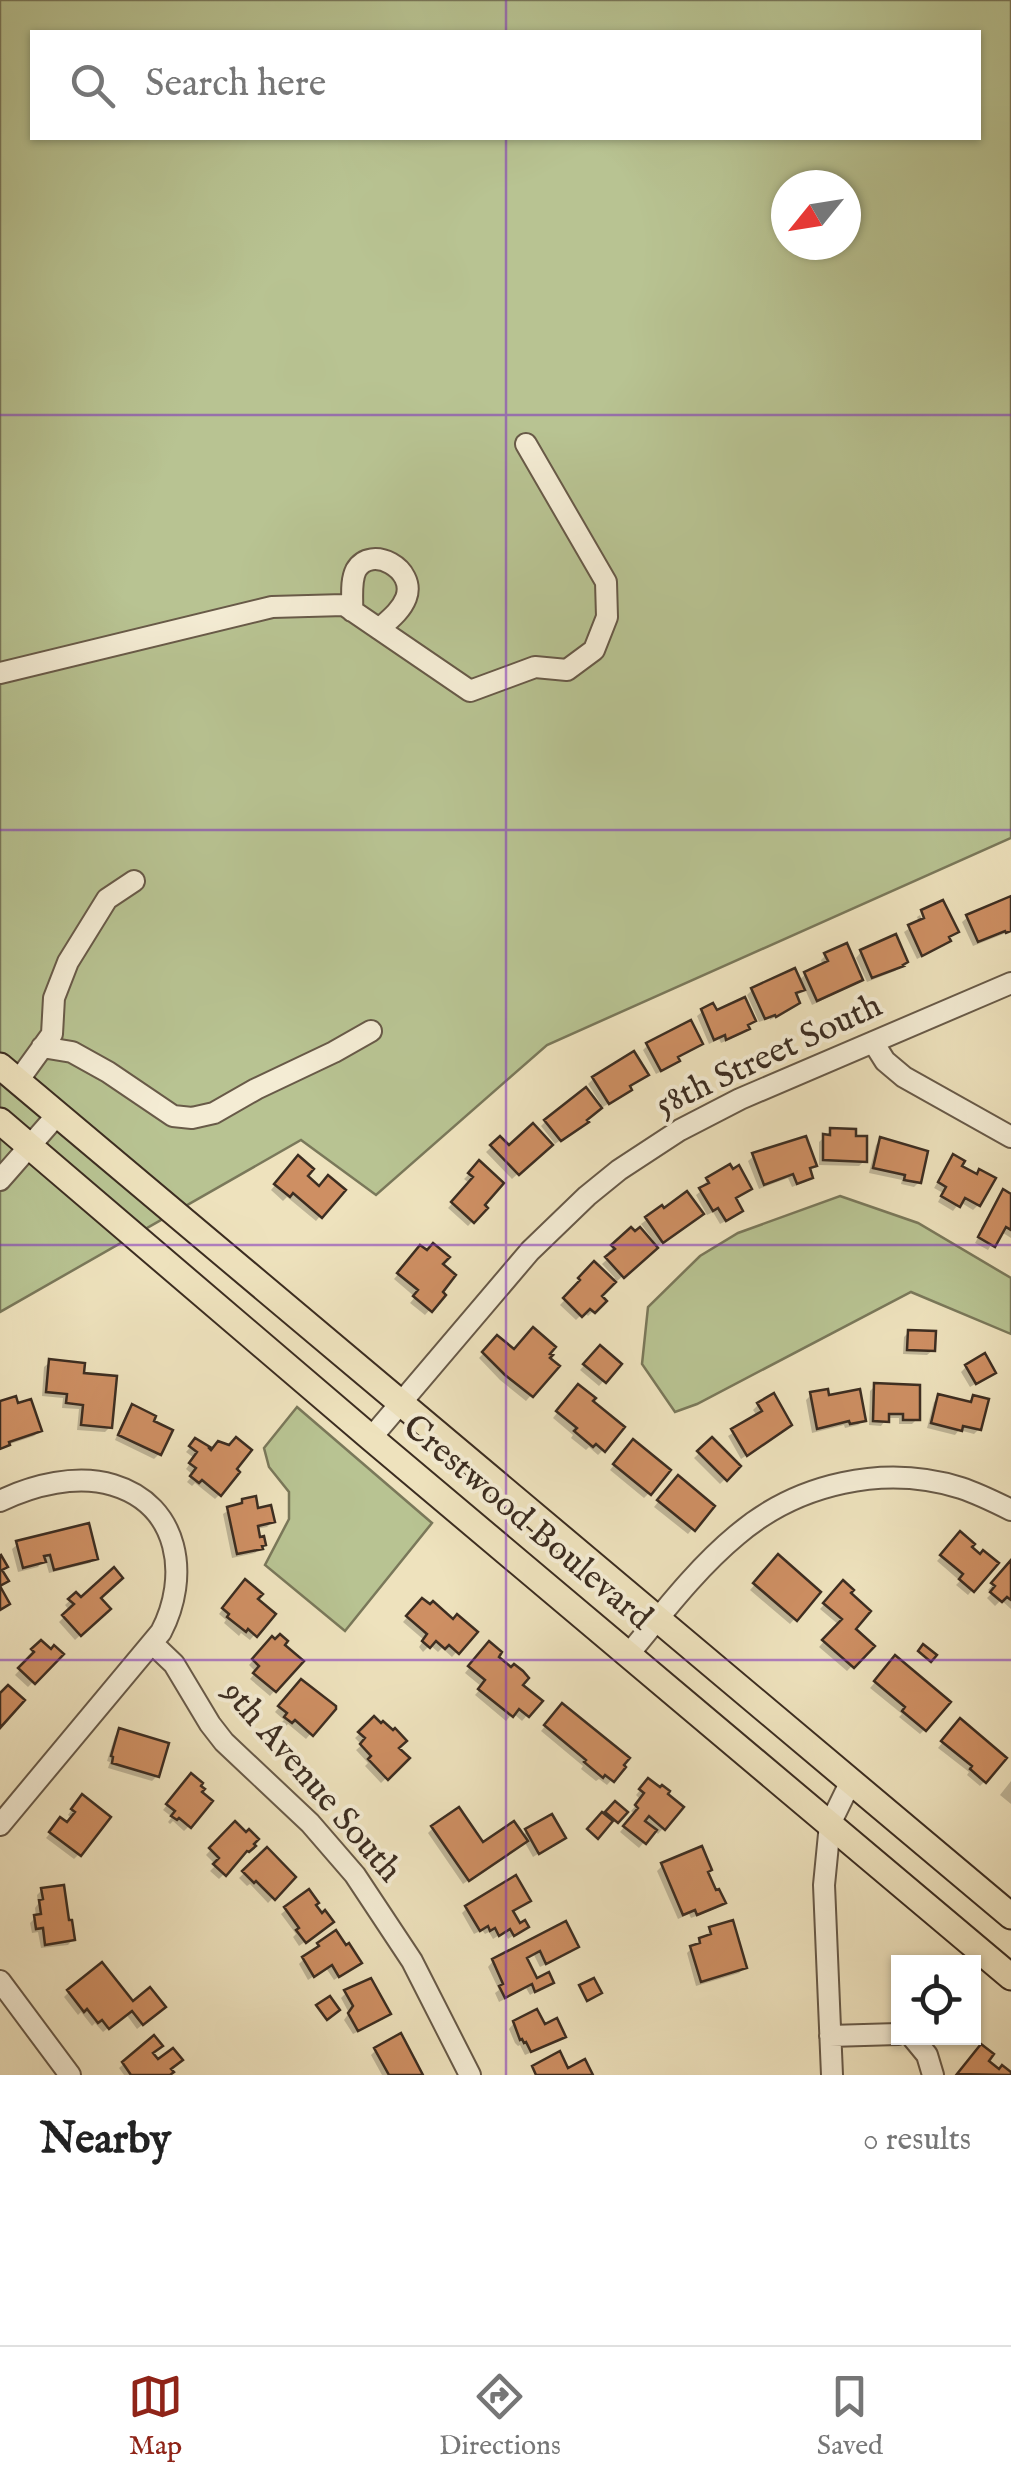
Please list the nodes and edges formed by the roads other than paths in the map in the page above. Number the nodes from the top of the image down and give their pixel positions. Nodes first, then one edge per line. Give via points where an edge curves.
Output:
1 (526, 444) dead end
2 (352, 611) junction
3 (379, 629) junction
4 (0, 673) edge
5 (134, 881) dead end
6 (1011, 983) edge
7 (371, 1031) dead end
8 (873, 1042) junction
9 (42, 1047) junction
10 (9, 1074) edge
11 (57, 1115) junction
12 (0, 1120) edge
13 (1011, 1137) edge
14 (30, 1146) junction
15 (0, 1180) edge
16 (402, 1402) junction
17 (371, 1438) junction
18 (0, 1501) edge
19 (1011, 1510) edge
20 (658, 1618) junction
21 (152, 1643) junction
22 (628, 1655) junction
23 (851, 1781) junction
24 (830, 1824) junction
25 (0, 1825) edge
26 (1011, 1916) edge
27 (1011, 1977) edge
28 (0, 1981) edge
29 (891, 2034) edge
30 (830, 2036) junction
31 (918, 2045) edge
32 (70, 2075) edge
33 (470, 2075) edge
34 (832, 2075) edge
35 (933, 2075) edge

1 - 3 street via 606,582 606,617 594,650 567,670 535,666 470,691
2 - 3 street
2 - 3 street via 357,569 366,560 392,563 409,585 405,600
2 - 4 street via 344,605 272,607
5 - 9 street via 107,899 68,962 54,998 52,1034
6 - 8 street, 58th Street South
7 - 9 street via 214,1113 192,1118 173,1116 72,1052
8 - 13 street via 904,1077
8 - 16 street, 58th Street South via 710,1114 619,1170 530,1252
9 - 10 street
10 - 11 main road, Crestwood Boulevard
11 - 14 street
11 - 16 main road, Crestwood Boulevard
12 - 14 main road, Crestwood Boulevard
14 - 15 street
14 - 17 main road, Crestwood Boulevard
16 - 17 street, 58th Street South
16 - 20 main road, Crestwood Boulevard
17 - 22 main road, Crestwood Boulevard
18 - 21 street via 81,1481 115,1485 144,1501 165,1525 178,1572 173,1604
19 - 20 street via 962,1488 915,1479 820,1488 736,1536
20 - 22 street
20 - 23 main road, Crestwood Boulevard
21 - 25 street
21 - 33 street, 9th Avenue South via 174,1664 224,1742 355,1875 412,1962
22 - 24 main road, Crestwood Boulevard
23 - 24 street
23 - 26 main road, Crestwood Boulevard
24 - 27 main road, Crestwood Boulevard
24 - 30 street via 824,1885
28 - 32 street
29 - 30 street
30 - 34 street
31 - 35 street

